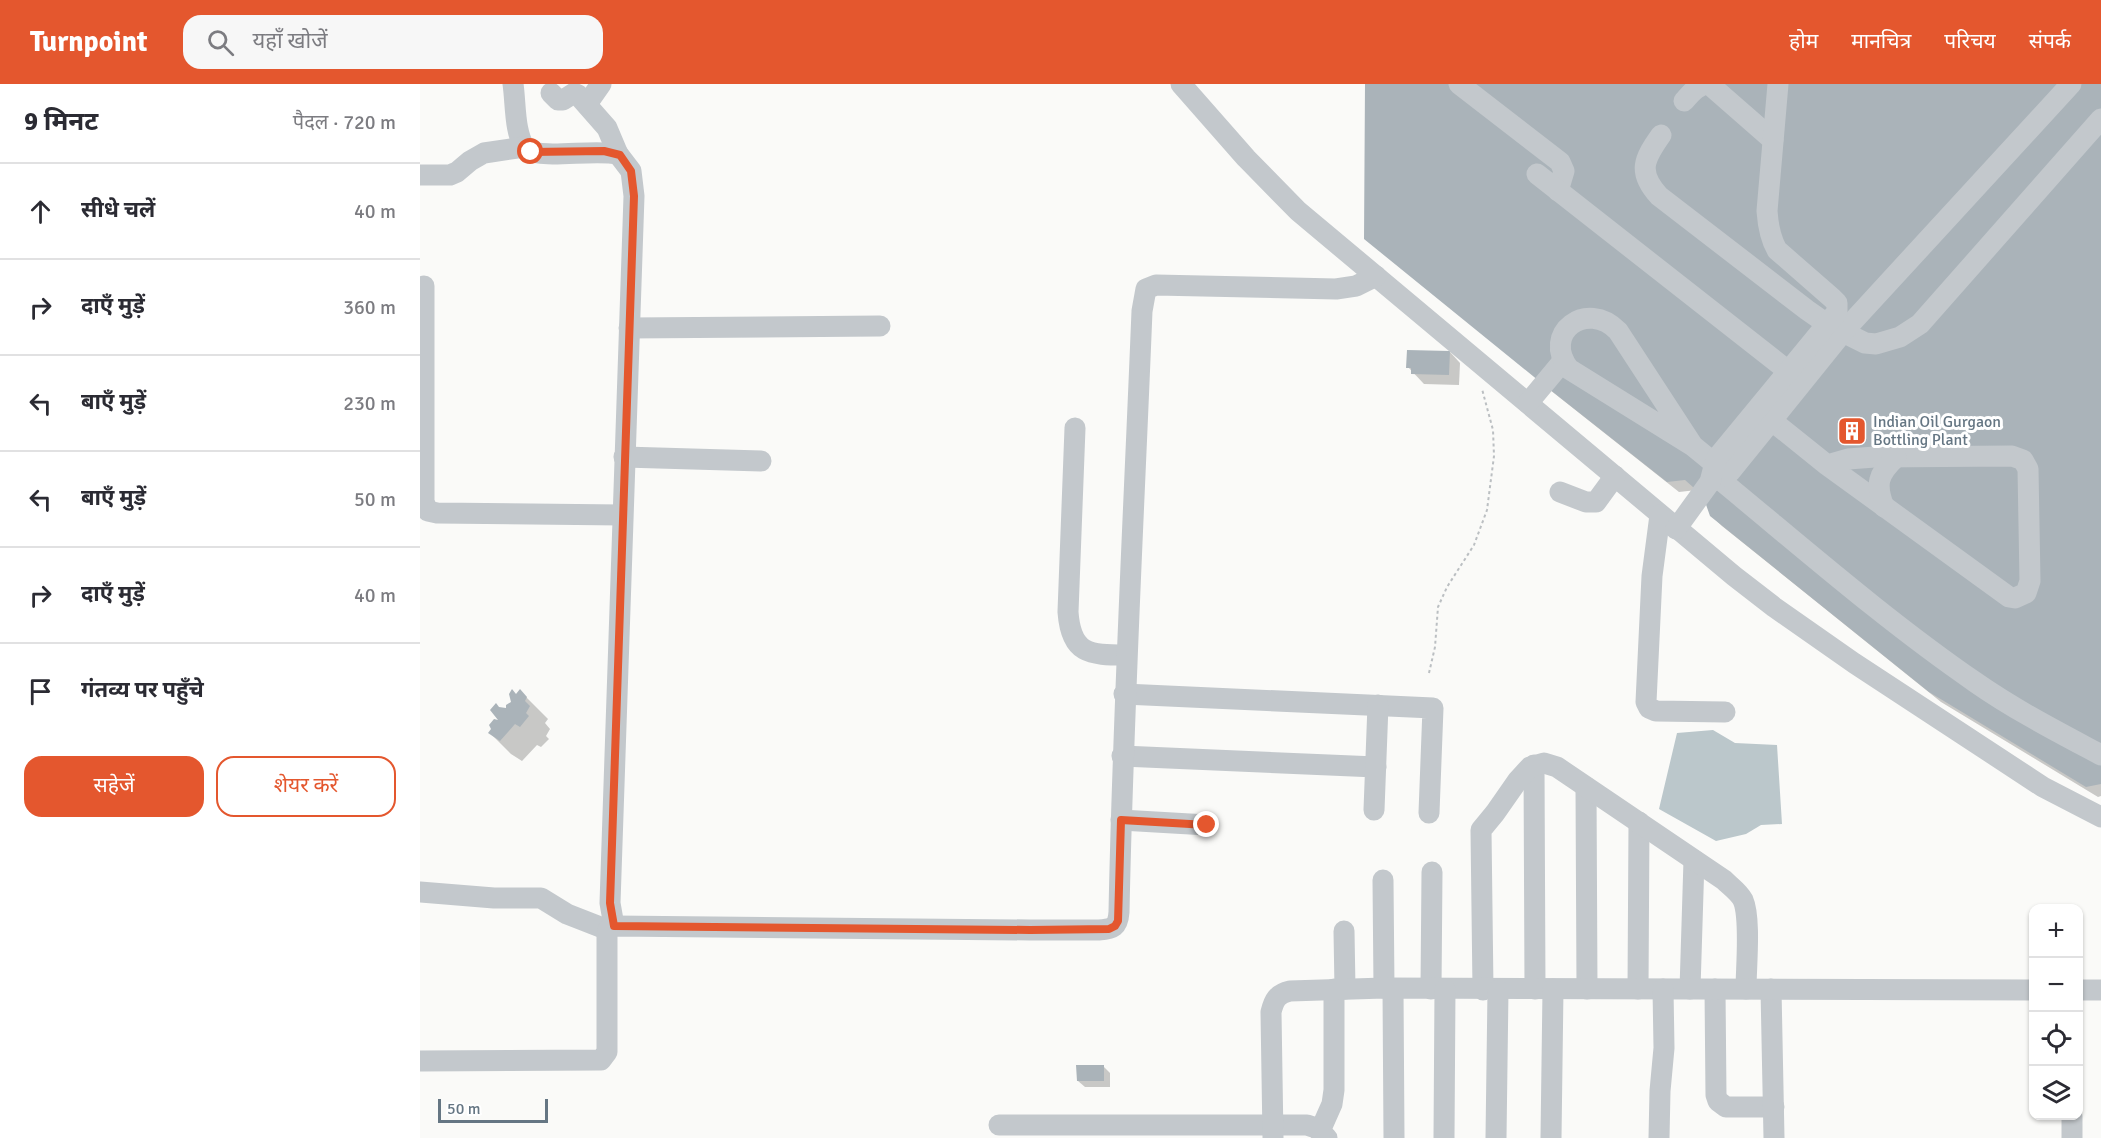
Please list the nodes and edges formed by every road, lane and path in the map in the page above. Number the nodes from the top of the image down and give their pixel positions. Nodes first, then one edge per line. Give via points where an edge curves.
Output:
1 (513, 84) edge
2 (601, 84) edge
3 (1181, 84) edge
4 (1459, 84) edge
5 (1778, 84) edge
6 (2071, 84) edge
7 (551, 93) dead end
8 (1684, 101) dead end
9 (587, 104) junction
10 (2101, 119) edge
11 (1661, 135) dead end
12 (1773, 140) junction
13 (524, 147) junction
14 (618, 154) junction
15 (1538, 174) dead end
16 (420, 175) edge
17 (1558, 191) junction
18 (1376, 276) junction
19 (424, 286) dead end
20 (880, 326) dead end
21 (629, 328) junction
22 (1835, 328) junction
23 (1563, 361) junction
24 (1488, 370) junction
25 (1788, 371) junction
26 (1528, 403) junction
27 (1771, 420) junction
28 (1075, 428) dead end
29 (1694, 446) junction
30 (1896, 457) junction
31 (624, 458) junction
32 (761, 461) dead end
33 (1827, 465) junction
34 (1714, 475) junction
35 (1615, 476) junction
36 (1560, 492) dead end
37 (1884, 507) junction
38 (622, 514) junction
39 (1660, 515) junction
40 (1676, 529) junction
41 (1126, 655) junction
42 (1429, 673) dead end
43 (1125, 694) junction
44 (1378, 705) junction
45 (1725, 711) dead end
46 (2101, 755) edge
47 (1122, 756) junction
48 (1534, 765) junction
49 (1376, 767) junction
50 (1587, 786) junction
51 (1374, 810) dead end
52 (1429, 813) dead end
53 (2101, 818) edge
54 (1121, 820) junction
55 (1639, 822) junction
56 (1207, 825) dead end
57 (1694, 860) junction
58 (1432, 872) dead end
59 (1383, 880) dead end
60 (420, 892) edge
61 (611, 928) junction
62 (1344, 931) dead end
63 (1388, 988) junction
64 (1339, 989) junction
65 (1438, 989) junction
66 (1544, 989) junction
67 (1587, 989) junction
68 (1638, 989) junction
69 (1663, 989) junction
70 (1690, 989) junction
71 (1715, 989) junction
72 (1746, 989) junction
73 (1771, 989) junction
74 (1491, 990) junction
75 (2029, 990) edge
76 (2083, 990) edge
77 (2101, 990) edge
78 (420, 1061) edge
79 (1773, 1107) junction
80 (2072, 1120) edge
81 (999, 1125) dead end
82 (1220, 1132) edge
83 (1273, 1132) edge
84 (1324, 1135) edge
85 (1394, 1138) edge
86 (1444, 1138) edge
87 (1496, 1138) edge
88 (1551, 1138) edge
89 (1659, 1138) edge
90 (1774, 1138) edge
91 (2072, 1138) edge

1 - 13 street
2 - 9 street
3 - 18 street via 1271,185
4 - 17 street via 1560,162 1564,171
5 - 12 street
6 - 22 street
7 - 9 street via 558,100 578,94
8 - 12 street via 1696,88 1709,84
9 - 14 street via 607,128
10 - 22 street via 1920,324 1900,338 1876,344 1865,343
11 - 22 street via 1644,165 1654,191
12 - 22 street via 1767,211 1770,233 1777,250 1837,303
13 - 14 street via 537,153
13 - 16 street via 484,153 450,175
14 - 21 street via 631,171 634,196
15 - 17 street
17 - 25 street
18 - 24 street
18 - 41 street via 1356,286 1336,289 1167,285 1146,289
19 - 38 street via 424,502 428,511
20 - 21 street
21 - 31 street
22 - 25 street
22 - 27 street
23 - 26 street
23 - 29 street via 1569,369
23 - 29 street via 1562,336 1569,326 1580,319 1609,322
24 - 26 street
24 - 42 path via 1481,386 1494,456 1487,510 1474,544 1438,606
25 - 34 street via 1716,459
26 - 35 street
27 - 33 street
27 - 34 street via 1730,471
28 - 41 street via 1069,627 1072,639 1091,652
29 - 34 street
30 - 33 street
30 - 37 street via 1882,473 1879,484
30 - 37 street via 2012,456 2024,460 2029,503 2030,581 2026,593 2009,597
31 - 32 street
31 - 38 street
33 - 37 street
34 - 40 street
34 - 46 street via 1974,682
35 - 36 street via 1596,501 1586,502
35 - 39 street
38 - 61 street
39 - 40 street
39 - 45 street via 1652,576 1646,702 1656,711
40 - 53 street via 1815,636 2043,787
41 - 43 street
43 - 44 street
43 - 47 street
44 - 49 street
44 - 52 street via 1433,708
47 - 49 street
47 - 54 street
48 - 50 street via 1557,767
48 - 66 street
48 - 74 street via 1481,830
49 - 51 street
50 - 55 street
50 - 67 street
54 - 56 street
54 - 61 street via 1118,921 1109,929
55 - 57 street
55 - 68 street
57 - 70 street
57 - 72 street via 1742,898 1746,915
58 - 65 street
59 - 63 street
60 - 61 street via 541,898 567,914
61 - 78 street via 606,944 607,1052 601,1060
62 - 64 street
63 - 64 street
63 - 65 street
63 - 85 street
64 - 83 street via 1290,991 1275,999 1271,1012
64 - 84 street via 1334,1090
65 - 74 street
65 - 86 street
66 - 67 street
66 - 74 street
66 - 88 street
67 - 68 street
68 - 69 street
69 - 70 street
69 - 89 street
70 - 71 street
71 - 72 street
71 - 79 street via 1718,1101 1726,1107
72 - 73 street
73 - 75 street
73 - 79 street
74 - 87 street
76 - 77 street
79 - 90 street
80 - 91 street
81 - 82 street
82 - 83 street
83 - 84 street via 1307,1125

